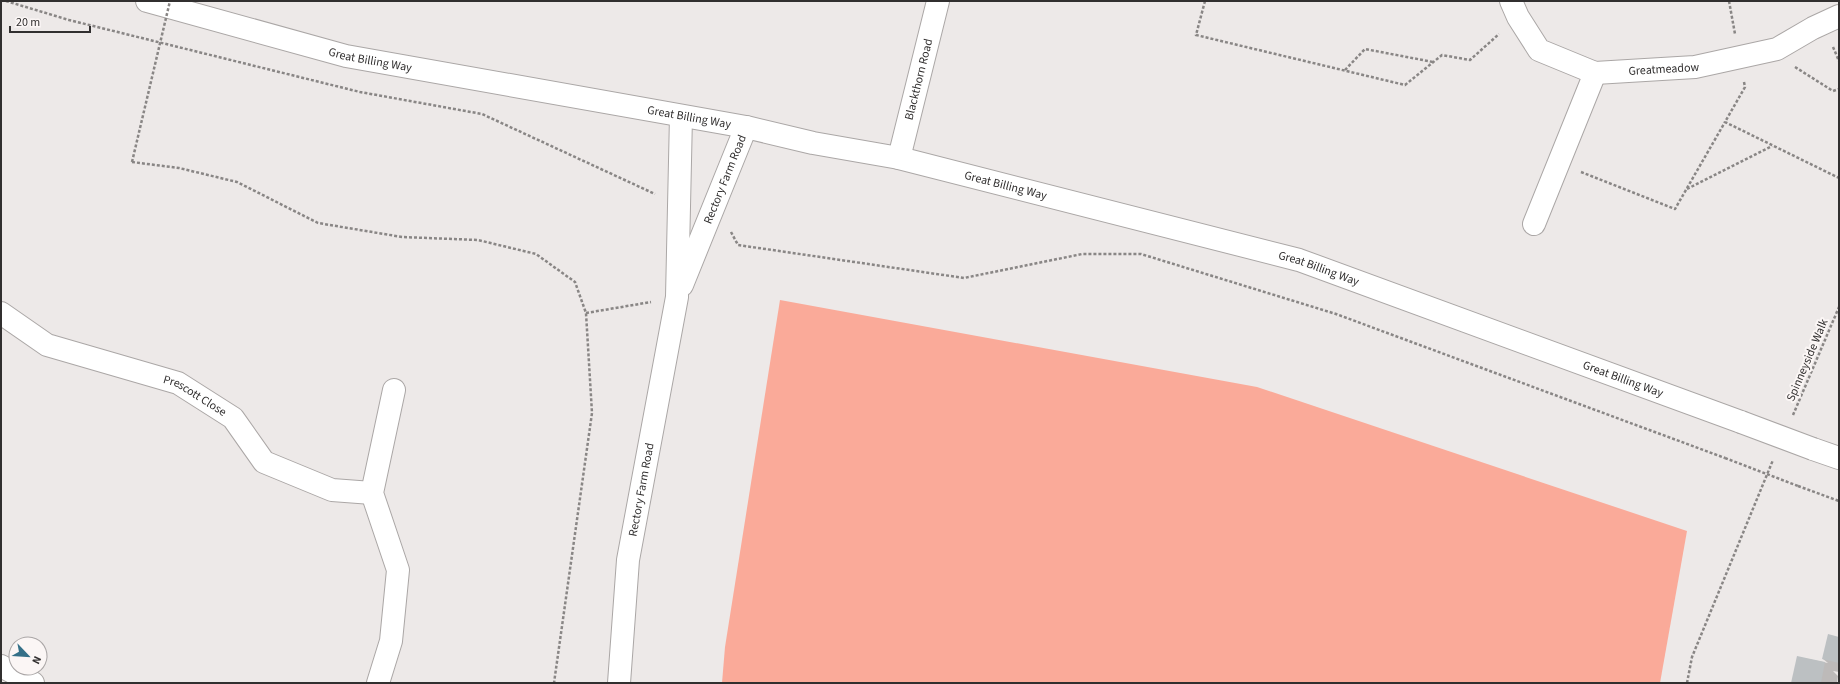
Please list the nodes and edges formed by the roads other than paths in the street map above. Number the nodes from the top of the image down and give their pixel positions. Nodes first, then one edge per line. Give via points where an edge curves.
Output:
1 (147, 1) edge
2 (938, 1) edge
3 (1514, 9) edge
4 (1839, 16) edge
5 (1595, 73) junction
6 (681, 116) junction
7 (746, 127) junction
8 (899, 158) junction
9 (1534, 224) dead end
10 (677, 297) junction
11 (1, 313) edge
12 (394, 390) dead end
13 (1839, 458) edge
14 (372, 493) junction
15 (1, 666) edge
16 (33, 683) edge
17 (378, 683) edge
18 (619, 683) edge

1 - 6 street, Great Billing Way via 346,56
2 - 8 street, Blackthorn Road
3 - 5 street, Greatmeadow via 1539,50
4 - 5 street, Greatmeadow via 1778,48 1695,67
5 - 9 street
6 - 7 street, Great Billing Way
6 - 10 street, Rectory Farm Road
7 - 8 street, Great Billing Way via 813,143
7 - 10 street, Rectory Farm Road
8 - 13 street, Great Billing Way, bridge via 1299,260
10 - 18 street, Rectory Farm Road via 628,560
11 - 14 street, Prescott Close via 47,345 178,383 233,418 264,462 332,490
12 - 14 street
14 - 17 street via 398,570 391,641
15 - 16 street

